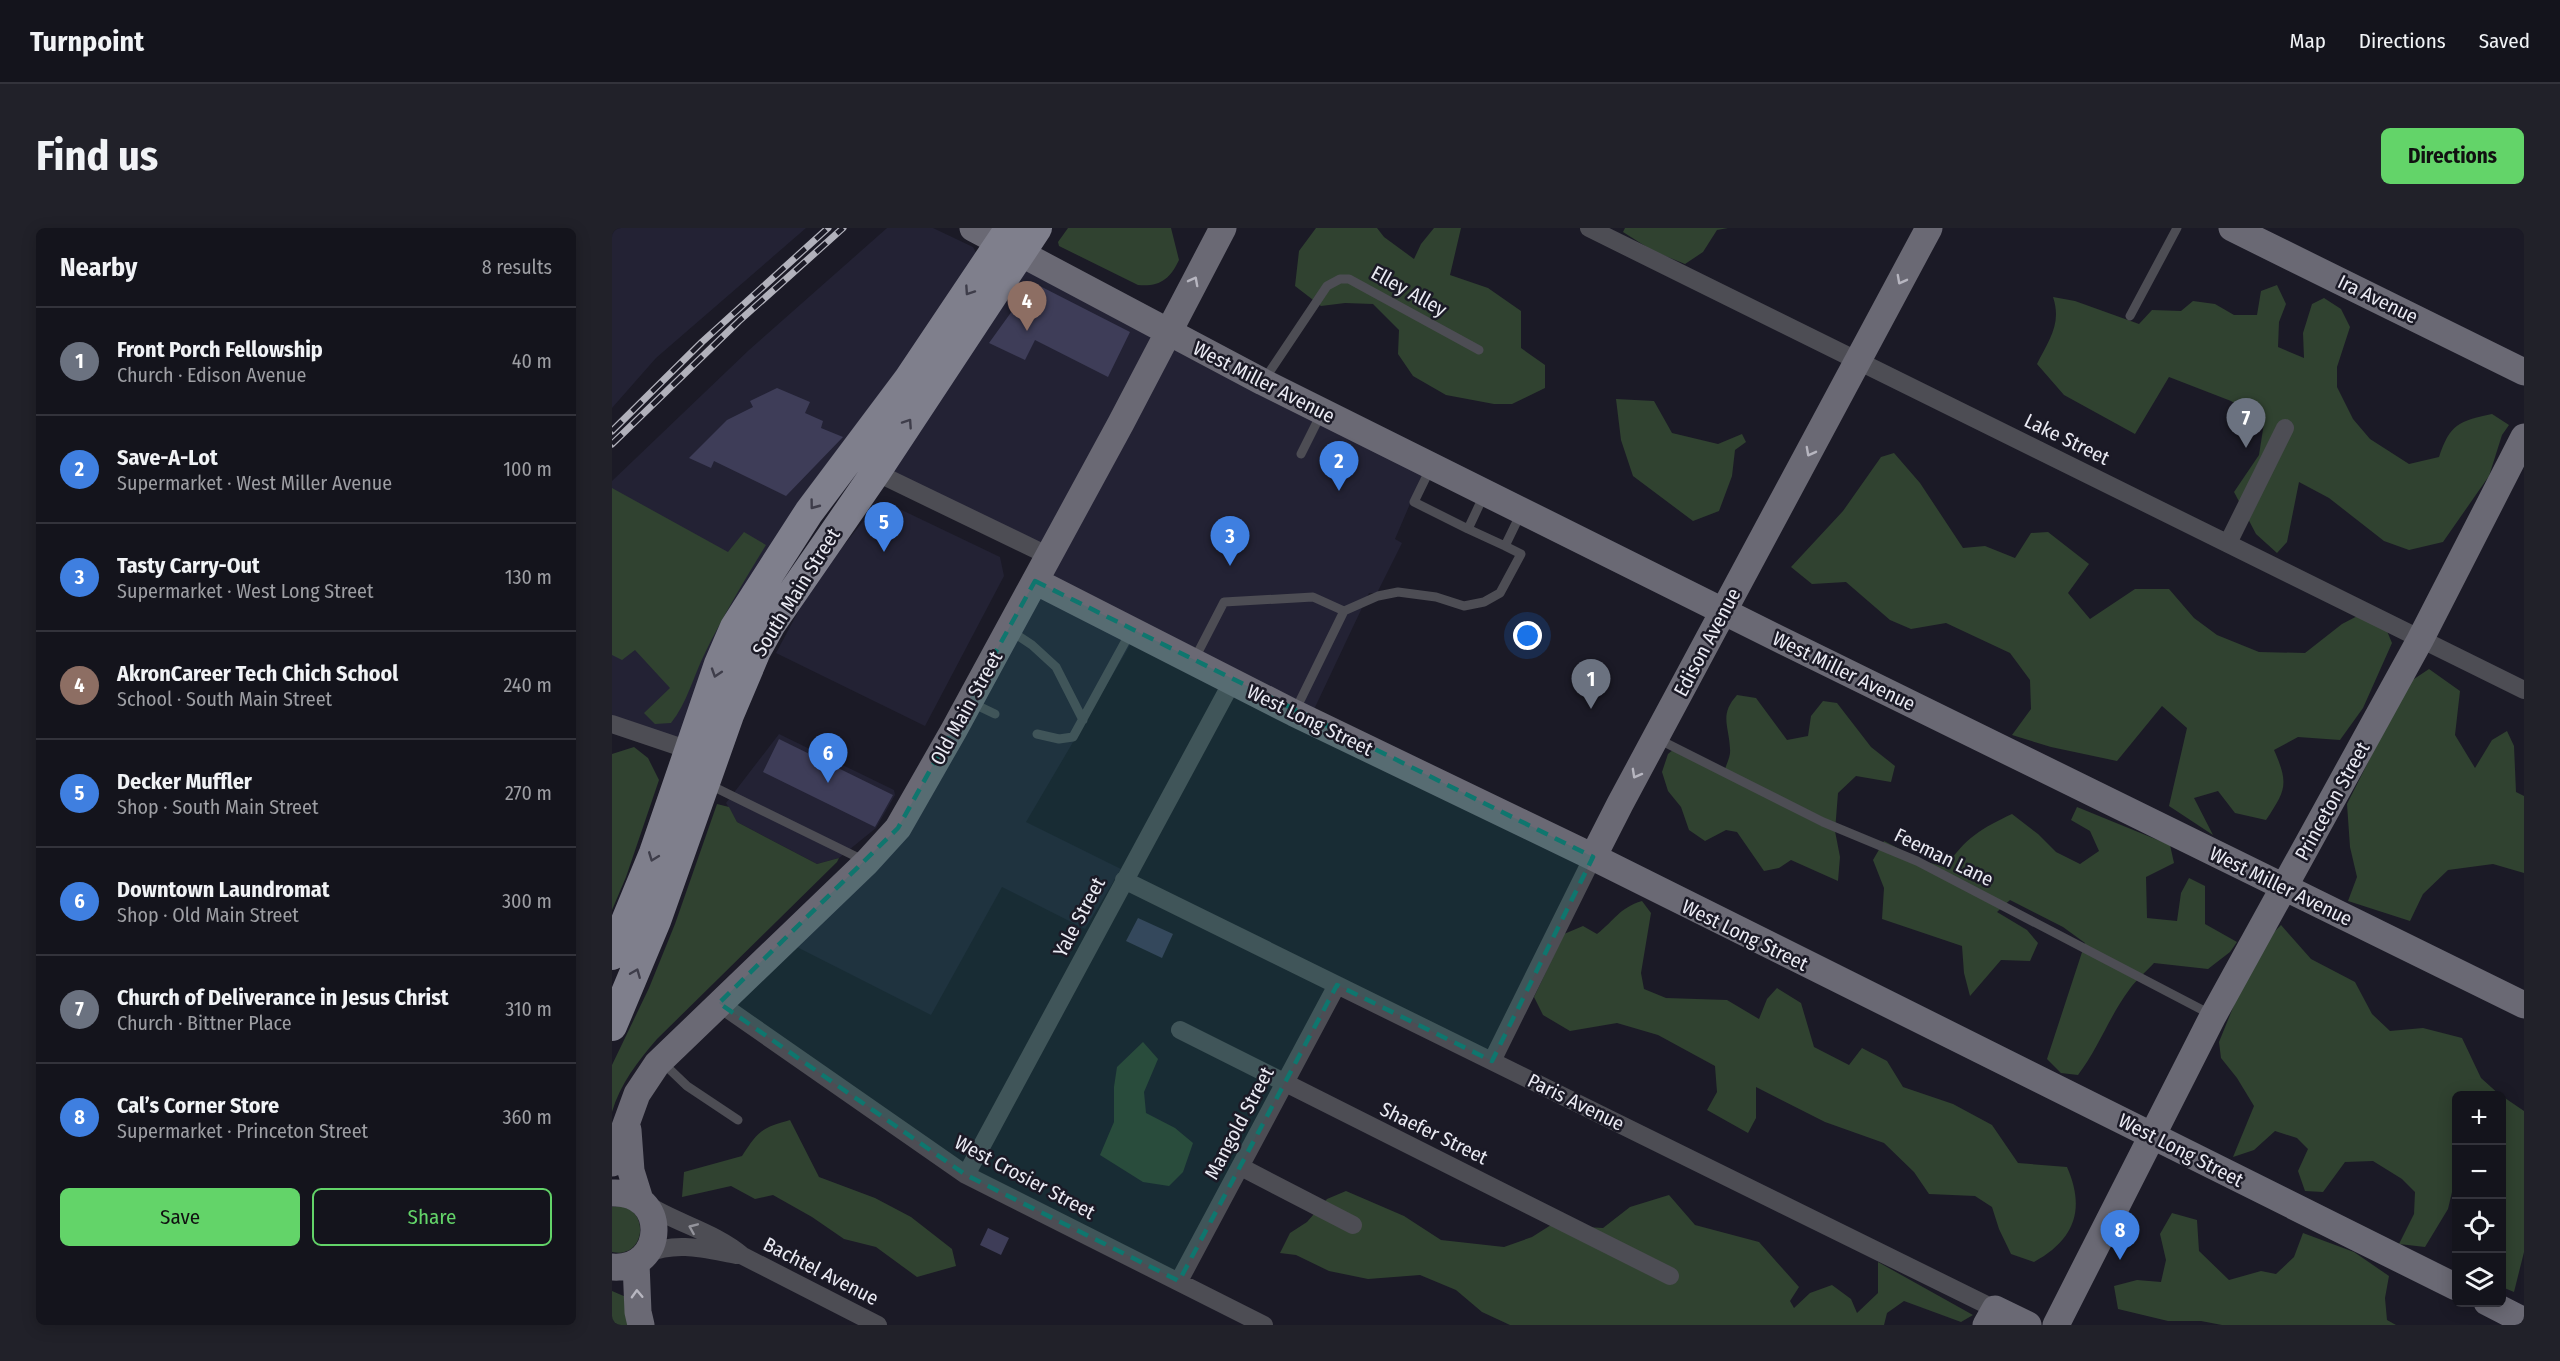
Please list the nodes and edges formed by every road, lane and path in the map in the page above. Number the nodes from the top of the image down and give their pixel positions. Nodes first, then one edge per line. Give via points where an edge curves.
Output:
1 (972, 228) edge
2 (1037, 228) edge
3 (1223, 228) edge
4 (1589, 228) edge
5 (1929, 228) edge
6 (2177, 228) edge
7 (2232, 228) edge
8 (1011, 241) edge
9 (2130, 316) dead end
10 (1167, 333) junction
11 (1479, 350) dead end
12 (1858, 360) junction
13 (2524, 372) edge
14 (1263, 382) junction
15 (1322, 411) junction
16 (2284, 428) dead end
17 (2524, 437) edge
18 (1301, 454) dead end
19 (849, 458) junction
20 (1432, 466) junction
21 (876, 472) junction
22 (1485, 493) junction
23 (1522, 511) junction
24 (1468, 529) junction
25 (2228, 543) junction
26 (1505, 546) junction
27 (1049, 556) junction
28 (1035, 581) junction
29 (1344, 611) junction
30 (1723, 611) junction
31 (1009, 630) junction
32 (1131, 630) junction
33 (2420, 640) junction
34 (1193, 662) junction
35 (1232, 682) junction
36 (2524, 690) edge
37 (970, 702) junction
38 (1294, 713) junction
39 (995, 714) dead end
40 (1083, 720) junction
41 (612, 724) edge
42 (1036, 734) dead end
43 (1656, 738) junction
44 (703, 764) junction
45 (1593, 857) junction
46 (867, 862) junction
47 (1124, 880) junction
48 (2285, 888) junction
49 (612, 955) edge
50 (1337, 985) junction
51 (719, 1003) junction
52 (2524, 1005) edge
53 (2213, 1016) junction
54 (612, 1026) edge
55 (1179, 1030) dead end
56 (661, 1060) junction
57 (1492, 1061) junction
58 (1286, 1083) junction
59 (738, 1120) dead end
60 (627, 1126) junction
61 (2152, 1135) junction
62 (612, 1163) edge
63 (1241, 1167) junction
64 (966, 1175) junction
65 (612, 1193) edge
66 (641, 1201) junction
67 (1353, 1225) dead end
68 (743, 1256) junction
69 (631, 1261) edge
70 (1670, 1276) dead end
71 (1179, 1281) junction
72 (2452, 1285) edge
73 (2497, 1307) edge
74 (1990, 1317) edge
75 (2524, 1321) edge
76 (641, 1325) edge
77 (878, 1325) edge
78 (1263, 1325) edge
79 (2028, 1325) edge
80 (2056, 1325) edge

1 - 8 street, West Miller Avenue
2 - 8 main road, South Main Street
10 -> 3 street, Old Main Street
4 - 12 street, Lake Street
5 -> 12 street, Edison Avenue
6 - 9 lane
7 - 13 street, Ira Avenue
8 - 10 street, West Miller Avenue
8 -> 19 main road, South Main Street
21 -> 8 main road, South Main Street
10 - 14 street, West Miller Avenue
10 - 27 street, Old Main Street
11 - 14 lane, Elley Alley via 1349,279 1340,279 1327,286
12 - 25 street, Lake Street
12 -> 30 street, Edison Avenue
14 - 15 street, West Miller Avenue
15 - 18 lane
15 - 20 street, West Miller Avenue
16 - 25 street
17 - 33 street, Princeton Street
19 - 21 street
19 -> 44 main road, South Main Street via 735,627 719,664
20 - 22 street, West Miller Avenue
20 - 24 lane via 1414,502
21 - 27 street
21 - 44 main road, South Main Street via 771,624
22 - 23 street, West Miller Avenue
22 - 24 lane
23 - 26 lane
23 - 30 street, West Miller Avenue
24 - 26 lane
25 - 33 street, Lake Street
26 - 29 lane via 1521,554 1500,593 1484,602 1464,606 1398,592
27 - 28 street, Old Main Street
28 - 31 street, Old Main Street
28 - 32 street, West Long Street
29 - 34 lane via 1313,597 1224,602
29 - 38 lane
30 - 43 street, Edison Avenue
30 - 48 street, West Miller Avenue
31 - 37 street, Old Main Street
31 - 40 lane via 1056,667
32 - 34 street, West Long Street
32 - 40 lane
33 - 36 street, Lake Street
33 - 48 street, Princeton Street
34 - 35 street, West Long Street
35 - 38 street, West Long Street
35 - 47 street, Yale Street
37 - 39 lane
37 - 46 street, Old Main Street via 904,818
38 - 45 street, West Long Street
40 - 42 lane via 1073,736 1059,739
41 - 44 street
43 -> 45 street, Edison Avenue
43 - 53 lane, Feeman Lane via 1824,822 1917,861
44 - 46 lane
44 -> 49 main road, South Main Street via 654,853
54 -> 44 main road, South Main Street via 656,921
45 - 57 street, Edison Avenue
45 - 61 street, West Long Street
46 - 51 street, Old Main Street
47 - 50 street, Paris Avenue
47 - 64 street, Yale Street
48 - 52 street, West Miller Avenue
48 - 53 street, Princeton Street
50 - 57 street, Paris Avenue
50 - 58 street, Mangold Street
51 - 56 street, Old Main Street
51 - 64 street, West Crosier Street
53 - 61 street, Princeton Street
55 - 58 street, Shaefer Street
56 - 59 lane via 687,1086
56 - 60 street, Old Main Street via 638,1094
57 - 74 street, Paris Avenue
58 - 63 street, Mangold Street
58 - 70 street, Shaefer Street
60 - 62 street, Old Main Street
60 - 66 street, Old Main Street via 632,1171
61 - 72 street, West Long Street
61 - 80 street, Princeton Street
63 - 67 street
63 - 71 street, Mangold Street
64 - 71 street, West Crosier Street
65 - 66 street via 627,1194
68 -> 66 street, Bachtel Avenue via 727,1243 673,1220
66 - 69 street, Old Main Street via 654,1228 652,1243
68 - 69 street, Bachtel Avenue via 686,1246 665,1248
68 - 77 street, Bachtel Avenue
76 -> 69 street, Old Main Street
71 - 78 street, West Crosier Street
73 - 75 street
74 - 79 street, Paris Avenue

